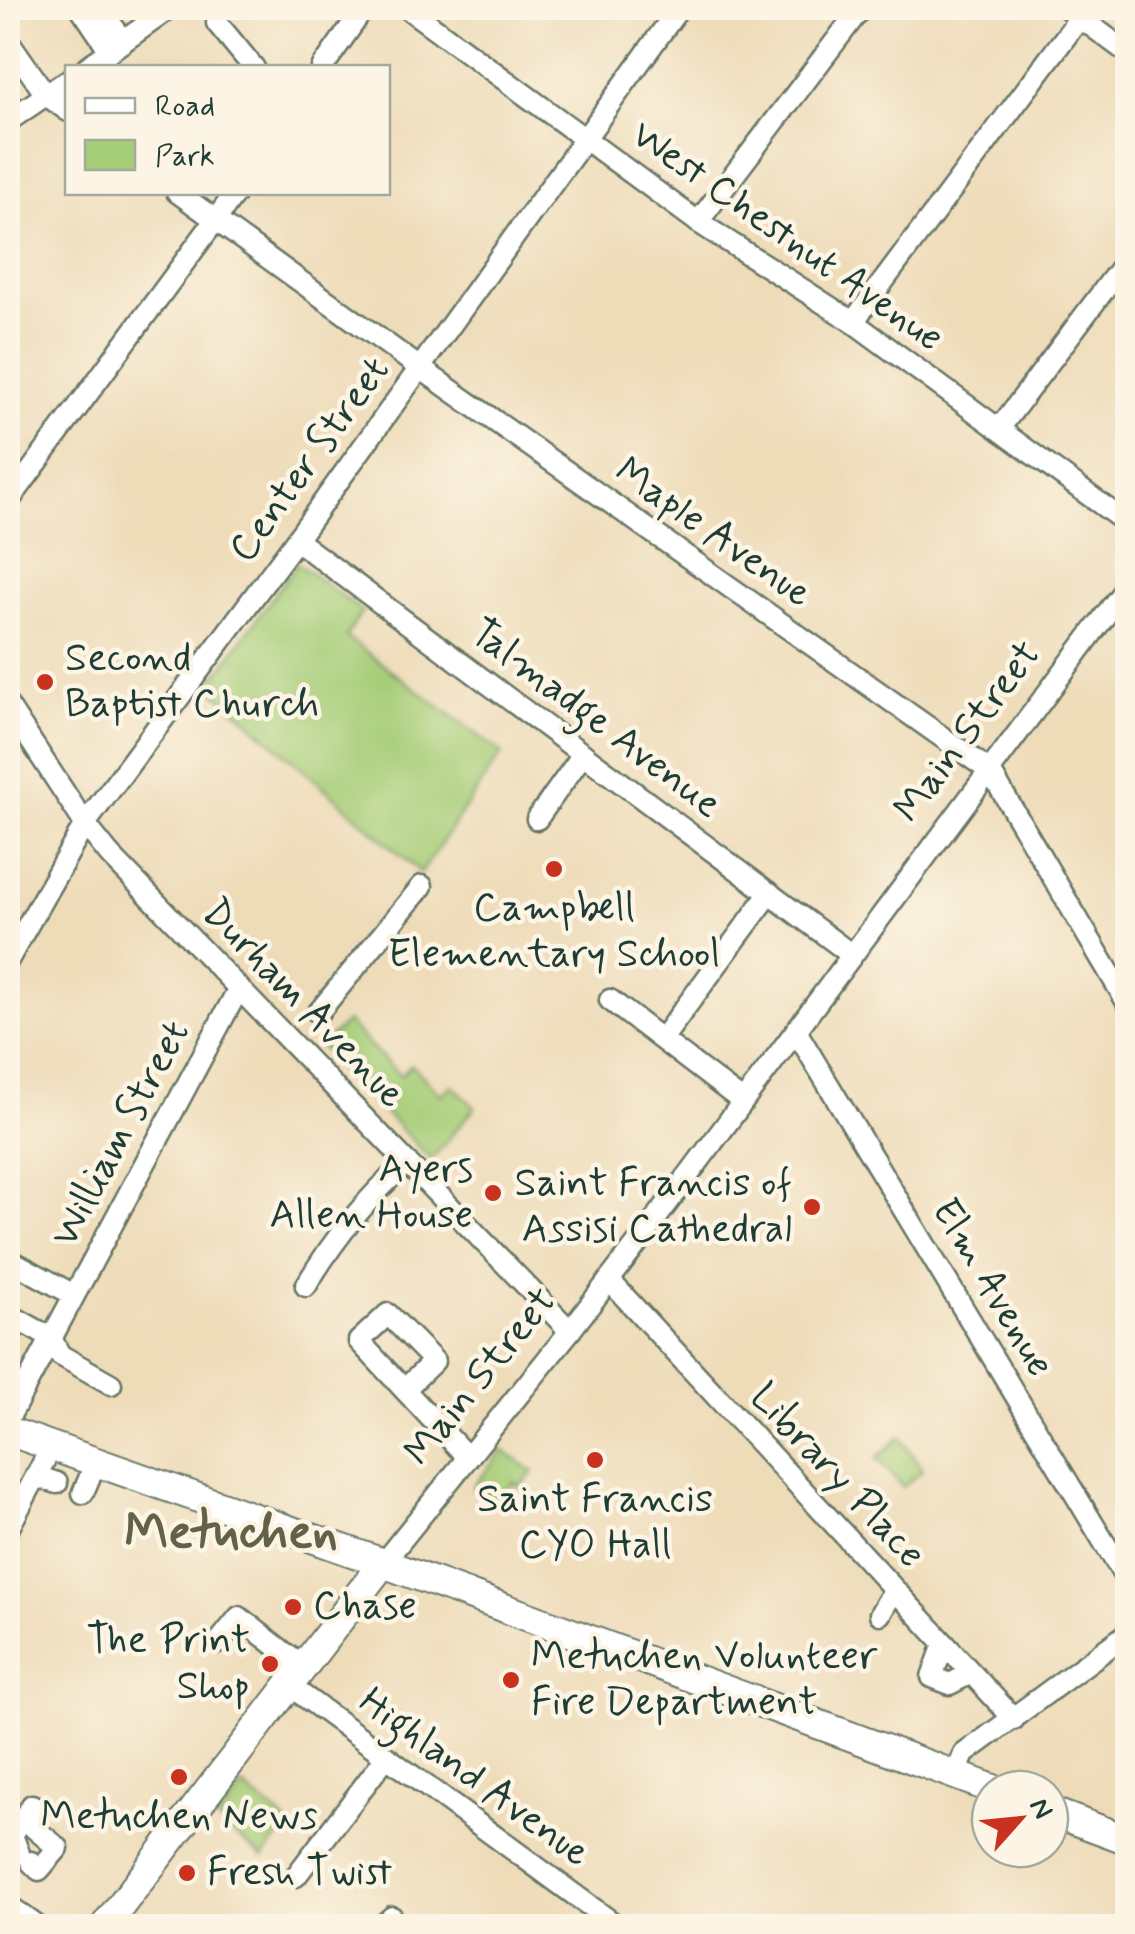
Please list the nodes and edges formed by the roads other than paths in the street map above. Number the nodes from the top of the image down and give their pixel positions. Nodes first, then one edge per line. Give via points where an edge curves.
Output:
1 (80, 8) edge
2 (99, 8) edge
3 (170, 8) edge
4 (364, 8) edge
5 (406, 8) edge
6 (678, 8) edge
7 (861, 8) edge
8 (1078, 11) edge
9 (217, 23) dead end
10 (8, 40) edge
11 (117, 46) junction
12 (1128, 53) edge
13 (90, 65) edge
14 (252, 65) edge
15 (324, 65) edge
16 (15, 71) edge
17 (65, 82) edge
18 (46, 95) junction
19 (65, 109) edge
20 (8, 121) edge
21 (582, 138) junction
22 (181, 195) edge
23 (234, 195) edge
24 (216, 221) junction
25 (698, 222) junction
26 (1128, 258) edge
27 (853, 322) junction
28 (420, 368) junction
29 (999, 430) junction
30 (8, 502) edge
31 (1128, 524) edge
32 (296, 540) junction
33 (1128, 585) edge
34 (8, 706) edge
35 (583, 754) junction
36 (990, 771) junction
37 (537, 819) dead end
38 (85, 824) junction
39 (422, 886) dead end
40 (770, 894) junction
41 (852, 955) junction
42 (8, 960) edge
43 (239, 988) junction
44 (610, 1000) dead end
45 (1128, 1004) edge
46 (318, 1013) dead end
47 (796, 1032) junction
48 (662, 1040) junction
49 (742, 1101) junction
50 (407, 1162) junction
51 (8, 1259) edge
52 (608, 1280) junction
53 (306, 1286) dead end
54 (74, 1295) junction
55 (8, 1314) edge
56 (570, 1331) junction
57 (51, 1338) junction
58 (112, 1384) dead end
59 (405, 1389) dead end
60 (8, 1418) edge
61 (8, 1431) edge
62 (52, 1446) junction
63 (468, 1458) junction
64 (96, 1462) junction
65 (83, 1493) dead end
66 (8, 1528) edge
67 (382, 1563) junction
68 (1128, 1582) edge
69 (894, 1590) junction
70 (880, 1614) dead end
71 (1128, 1633) edge
72 (218, 1643) dead end
73 (944, 1644) junction
74 (970, 1673) junction
75 (297, 1677) junction
76 (1014, 1720) junction
77 (386, 1756) junction
78 (956, 1775) junction
79 (970, 1780) edge
80 (37, 1805) joint
81 (1070, 1818) edge
82 (1128, 1840) edge
83 (296, 1876) dead end
84 (8, 1905) edge
85 (38, 1926) edge
86 (106, 1926) edge
87 (617, 1926) edge

1 - 11 street
2 - 11 street
3 - 11 street
4 - 15 street
5 - 21 street, West Chestnut Avenue
6 - 21 street, Center Street
7 - 25 street
8 - 12 street
8 - 27 street
9 - 14 street
10 - 16 street
11 - 13 street
16 - 18 street
17 - 18 street
18 - 19 street
18 - 20 street
21 - 25 street, West Chestnut Avenue
21 - 28 street, Center Street
22 - 24 street, Maple Avenue
23 - 24 street
24 - 28 street, Maple Avenue
24 - 30 street
25 - 27 street, West Chestnut Avenue
26 - 29 street
27 - 29 street, West Chestnut Avenue
28 - 32 street, Center Street
28 - 36 street, Maple Avenue
29 - 31 street, West Chestnut Avenue
32 - 35 street, Talmadge Avenue
32 - 38 street, Center Street
33 - 36 street, Main Street
34 - 38 street, Durham Avenue
35 - 37 street
35 - 40 street, Talmadge Avenue
36 - 41 street, Main Street
36 - 45 street, Maple Avenue
38 - 42 street, Center Street
38 - 43 street, Durham Avenue
39 - 46 street
40 - 41 street, Talmadge Avenue
40 - 48 street
41 - 47 street, Main Street
43 - 50 street, Durham Avenue
43 - 54 street, William Street
44 - 48 street
47 - 49 street, Main Street
47 - 68 street, Elm Avenue
48 - 49 street
49 - 52 street, Main Street
50 - 53 street via 352,1218
50 - 56 street, Durham Avenue
51 - 54 street
52 - 56 street, Main Street
52 - 69 street, Library Place
54 - 57 street, William Street
55 - 57 street
56 - 63 street, Main Street
57 - 58 street via 60,1355
57 - 60 street, William Street
59 - 63 street
61 - 62 main road
62 - 64 main road
62 - 66 street via 46,1480
63 - 67 street, Main Street
64 - 65 street
64 - 67 main road via 142,1490
67 - 75 main road, Main Street
67 - 78 main road
69 - 70 street
69 - 73 street, Library Place
71 - 76 street
72 - 75 street, Highland Avenue via 239,1617
73 - 74 street, Library Place
73 - 74 street via 932,1677 950,1684
74 - 76 street, Library Place
75 - 77 street, Highland Avenue
75 - 86 main road, Main Street
76 - 78 street via 964,1754
77 - 83 street
77 - 87 street, Highland Avenue
78 - 79 main road
80 - 80 street via 34,1828 58,1848 39,1870 12,1836
81 - 82 main road
84 - 85 street

